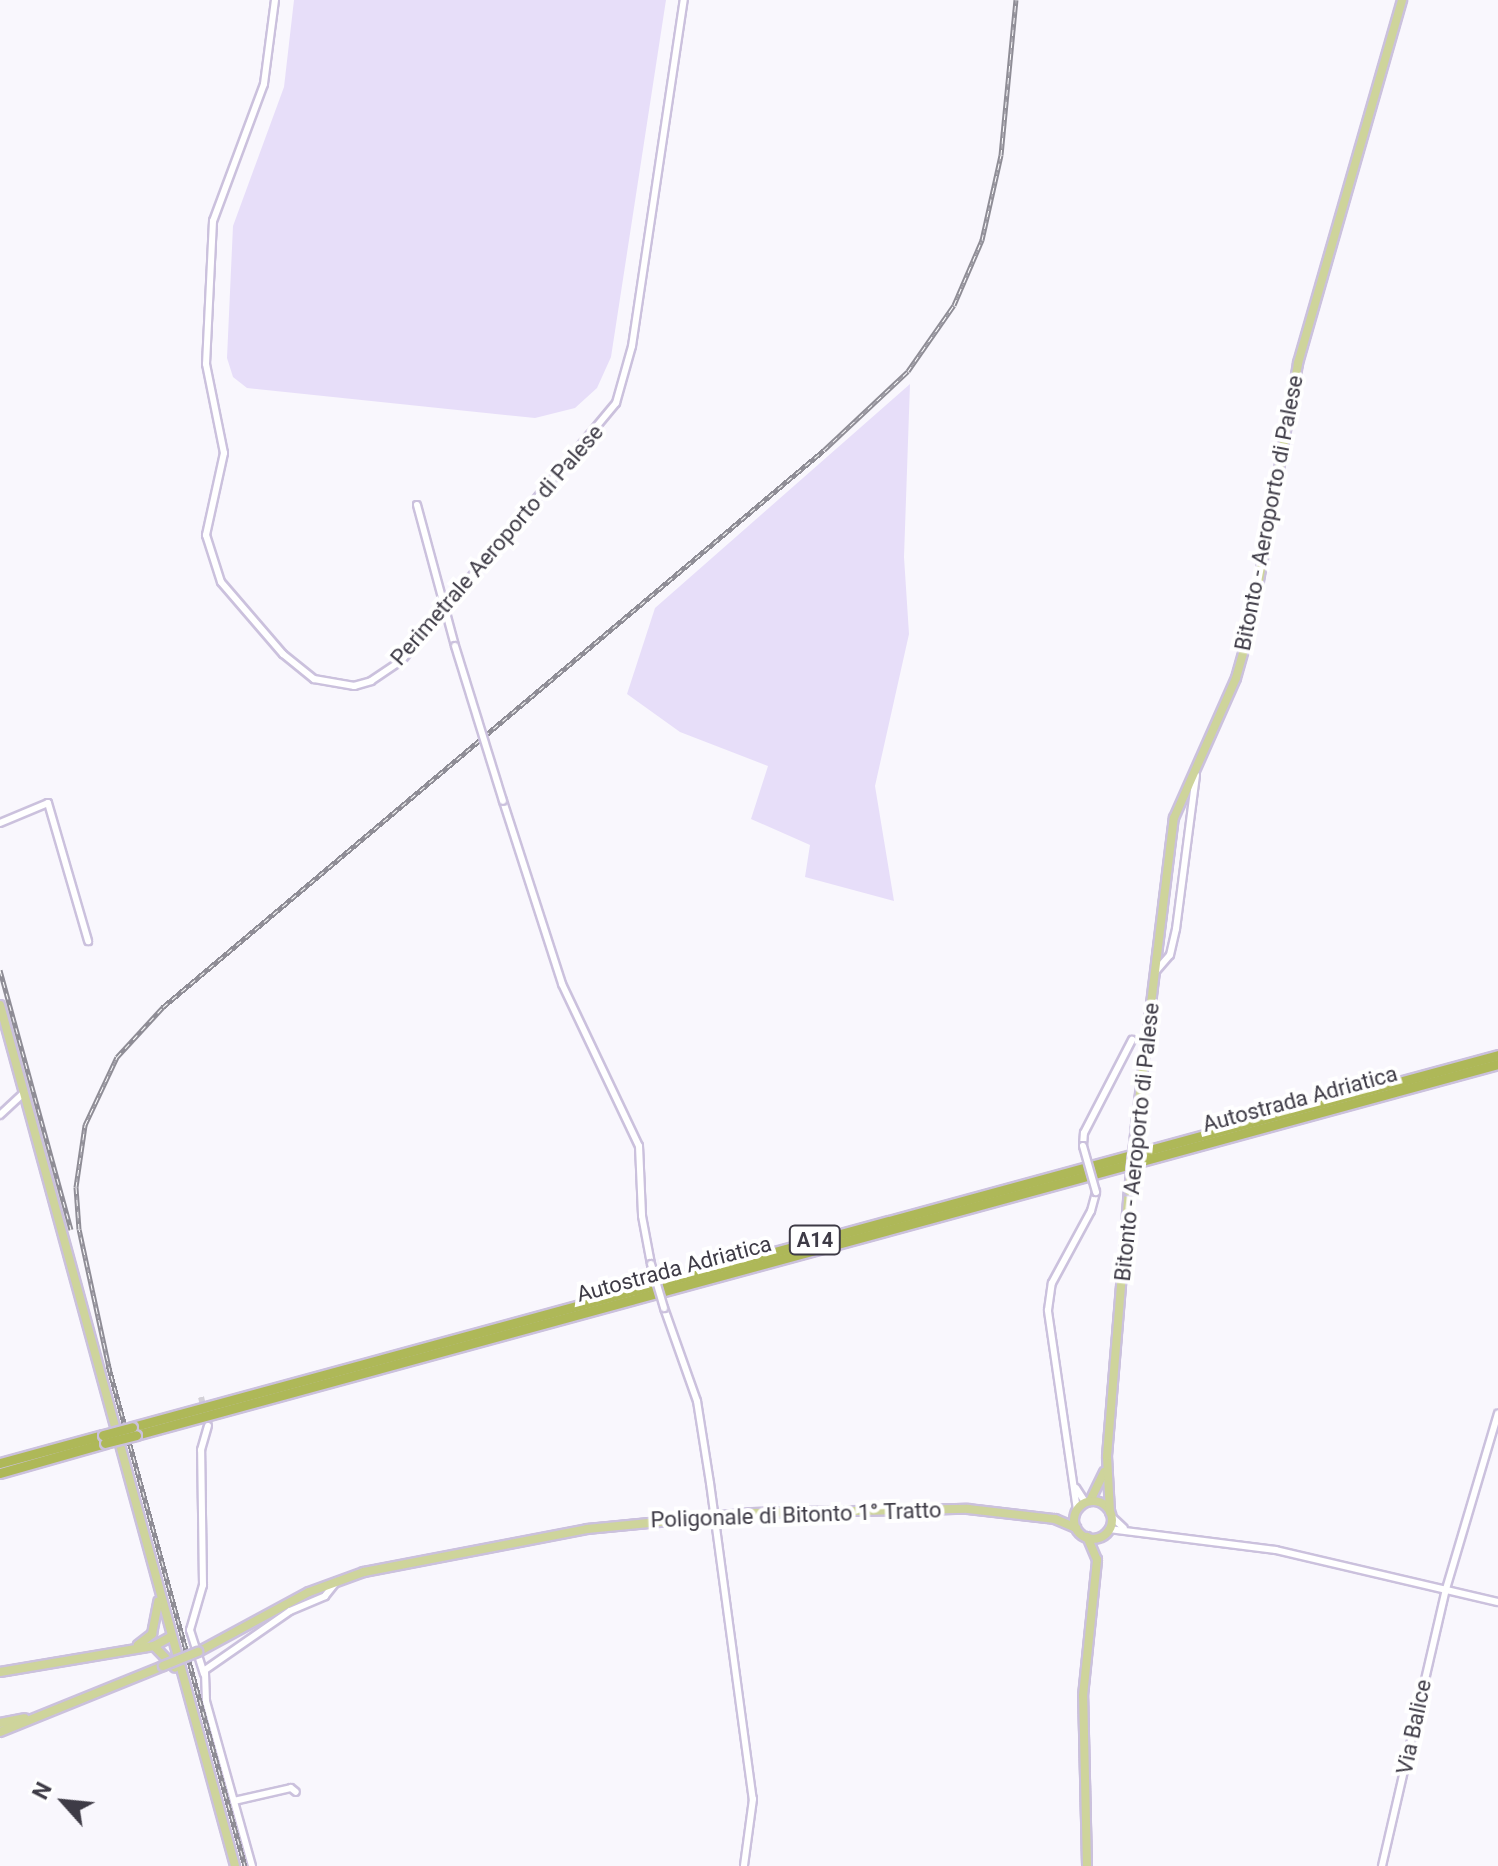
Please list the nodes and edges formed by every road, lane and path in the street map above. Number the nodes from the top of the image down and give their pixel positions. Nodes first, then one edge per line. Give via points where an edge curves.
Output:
1 (274, 0) edge
2 (684, 0) edge
3 (1402, 0) edge
4 (417, 505) dead end
5 (446, 609) junction
6 (1198, 760) junction
7 (0, 823) edge
8 (88, 941) dead end
9 (1156, 971) junction
10 (0, 1005) edge
11 (1132, 1040) dead end
12 (11, 1045) junction
13 (0, 1050) edge
14 (1498, 1055) edge
15 (1498, 1064) edge
16 (24, 1093) junction
17 (0, 1115) edge
18 (1498, 1414) edge
19 (208, 1426) tunnel mouth
20 (134, 1431) junction
21 (104, 1439) junction
22 (1107, 1456) junction
23 (0, 1463) edge
24 (0, 1473) edge
25 (1075, 1485) junction
26 (1088, 1502) junction
27 (1076, 1512) junction
28 (1111, 1514) junction
29 (714, 1516) junction
30 (1055, 1519) junction
31 (1076, 1528) junction
32 (1124, 1528) junction
33 (1108, 1530) junction
34 (1087, 1537) junction
35 (1097, 1560) junction
36 (337, 1581) junction
37 (1446, 1589) junction
38 (158, 1593) junction
39 (1498, 1602) edge
40 (170, 1637) junction
41 (146, 1639) junction
42 (137, 1645) junction
43 (154, 1646) junction
44 (0, 1672) edge
45 (204, 1674) junction
46 (181, 1675) junction
47 (45, 1713) junction
48 (0, 1723) edge
49 (0, 1732) edge
50 (296, 1792) dead end
51 (234, 1801) junction
52 (235, 1866) edge
53 (252, 1866) edge
54 (744, 1866) edge
55 (1087, 1866) edge
56 (1382, 1866) edge

1 - 5 street, Perimetrale Aeroporto di Palese via 262,93 213,221 206,364 224,453 209,511 208,548 221,582 273,644 302,673 332,684 354,686 387,672
2 - 5 street, Perimetrale Aeroporto di Palese via 626,379 591,438
3 - 6 main road, Bitonto - Aeroporto di Palese via 1298,363 1251,625 1236,678
4 - 5 street
5 - 29 street, bridge via 553,961 639,1146 642,1216 651,1264 697,1401
6 - 9 main road, Bitonto - Aeroporto di Palese via 1181,795 1169,841
6 - 9 street via 1176,929 1170,955
7 - 8 street via 48,803
9 - 22 main road, Bitonto - Aeroporto di Palese, bridge via 1129,1191
10 - 12 main road
11 - 25 street, bridge via 1084,1133 1096,1192 1052,1283 1048,1310
12 - 13 street
12 - 16 main road
14 - 20 highway, Autostrada Adriatica / A14
15 - 20 highway, Autostrada Adriatica / A14
16 - 17 street
16 - 38 main road
18 - 37 street, Via Balice
19 - 45 street via 201,1450 203,1585 190,1630
20 - 21 highway, Autostrada Adriatica / A14, bridge
21 - 23 highway, Autostrada Adriatica / A14
21 - 24 highway, Autostrada Adriatica / A14
22 - 26 main road via 1098,1490
22 - 28 main road
25 - 26 street
25 - 27 street
26 - 27 main road
26 - 28 main road
27 - 30 main road
27 - 31 main road
28 - 32 street
28 - 33 main road
29 - 30 main road, Poligonale di Bitonto 1° Tratto via 968,1509
29 - 36 main road, Poligonale di Bitonto 1° Tratto via 503,1541
29 - 54 street via 753,1799
30 - 31 main road
31 - 34 main road
32 - 33 street
32 - 37 street via 1276,1550
33 - 34 main road
33 - 35 main road
34 - 35 main road
35 - 55 main road via 1083,1696
36 - 45 street via 325,1596 290,1611 209,1664
36 - 47 main road, Poligonale di Bitonto 1° Tratto, bridge via 198,1652
37 - 39 street
37 - 56 street, Via Balice
38 - 40 main road
38 - 41 main road via 157,1616
40 - 41 main road
40 - 43 main road
40 - 46 main road
41 - 42 main road
42 - 43 main road
42 - 44 main road
43 - 46 main road
45 - 51 street via 206,1701
46 - 52 main road
47 - 48 main road
47 - 49 main road, Poligonale di Bitonto 1° Tratto
50 - 51 street via 291,1788
51 - 53 street

